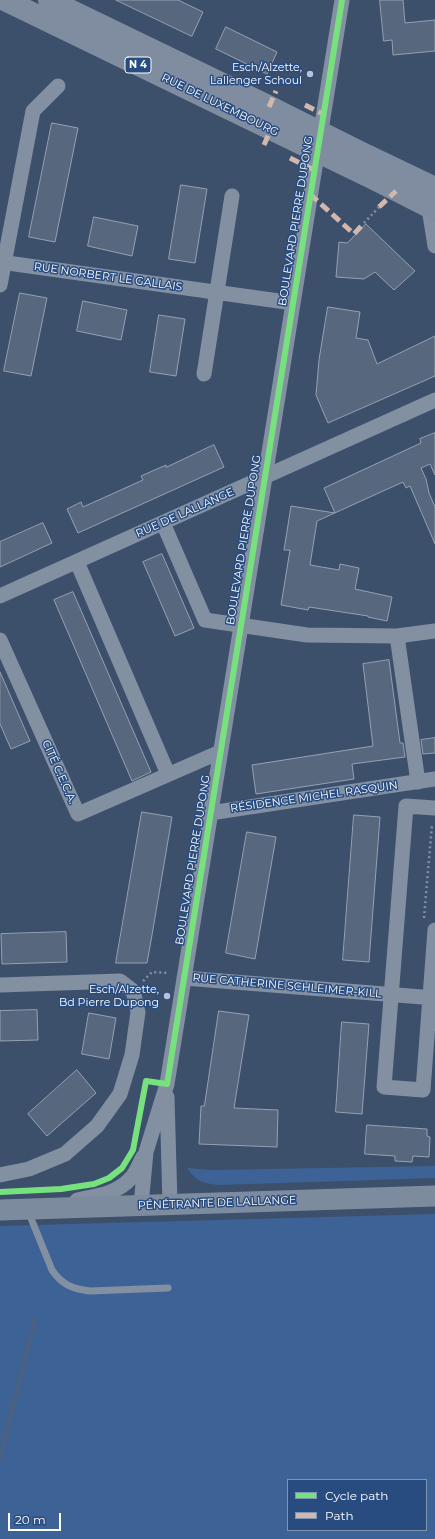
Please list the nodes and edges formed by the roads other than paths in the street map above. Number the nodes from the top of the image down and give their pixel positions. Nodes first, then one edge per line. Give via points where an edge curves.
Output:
1 (5, 0) edge
2 (49, 0) edge
3 (342, 0) edge
4 (58, 86) dead end
5 (273, 119) junction
6 (232, 196) dead end
7 (434, 203) edge
8 (435, 246) edge
9 (2, 262) edge
10 (0, 284) edge
11 (217, 292) junction
12 (293, 303) junction
13 (204, 374) dead end
14 (435, 400) edge
15 (264, 477) junction
16 (163, 523) junction
17 (76, 562) junction
18 (0, 596) edge
19 (241, 626) junction
20 (435, 631) edge
21 (397, 636) junction
22 (0, 640) edge
23 (220, 752) junction
24 (168, 774) junction
25 (435, 779) edge
26 (418, 782) junction
27 (434, 808) edge
28 (210, 813) junction
29 (429, 928) edge
30 (184, 976) junction
31 (0, 985) edge
32 (391, 995) junction
33 (432, 998) edge
34 (167, 1084) junction
35 (146, 1152) junction
36 (0, 1174) edge
37 (435, 1196) edge
38 (170, 1204) junction
39 (141, 1205) junction
40 (27, 1209) junction
41 (0, 1210) edge
42 (168, 1288) dead end

1 - 5 main road, RUE DE LUXEMBOURG / N 4
2 - 5 main road, RUE DE LUXEMBOURG / N 4
3 - 12 street, BOULEVARD PIERRE DUPONG
4 - 9 street via 33,111
5 - 7 main road, RUE DE LUXEMBOURG / N 4, bridge
6 - 11 street
7 - 8 street
9 - 10 street
9 - 11 street, RUE NORBERT LE GALLAIS
11 - 12 street, RUE NORBERT LE GALLAIS
11 - 13 street
12 - 15 street, BOULEVARD PIERRE DUPONG
14 - 15 street, RUE DE LALLANGE
15 - 16 street, RUE DE LALLANGE
15 - 19 street, BOULEVARD PIERRE DUPONG
16 - 17 street, RUE DE LALLANGE
16 - 19 street via 205,620
17 - 18 street, RUE DE LALLANGE
17 - 24 street
19 - 21 street via 306,635
19 - 23 street, BOULEVARD PIERRE DUPONG
20 - 21 street
21 - 26 street
22 - 24 street, CITÉ C.E.C.A. via 78,814
23 - 24 street, CITÉ C.E.C.A.
23 - 28 street, BOULEVARD PIERRE DUPONG
25 - 26 street, RÉSIDENCE MICHEL RASQUIN
26 - 28 street, RÉSIDENCE MICHEL RASQUIN
27 - 32 street, RUE CATHERINE SCHLEIMER-KILL via 406,806
28 - 30 street, BOULEVARD PIERRE DUPONG
29 - 33 street, RUE CATHERINE SCHLEIMER-KILL
30 - 32 street, RUE CATHERINE SCHLEIMER-KILL
30 - 34 street, BOULEVARD PIERRE DUPONG
31 - 36 street via 120,981 132,991 138,1012 132,1055 120,1094 97,1126 65,1154 29,1169
32 - 33 street, RUE CATHERINE SCHLEIMER-KILL
32 - 33 street, RUE CATHERINE SCHLEIMER-KILL via 384,1087 423,1090
34 - 35 street, BOULEVARD PIERRE DUPONG
34 - 38 street, BOULEVARD PIERRE DUPONG
35 - 39 street, BOULEVARD PIERRE DUPONG
35 - 40 street, BOULEVARD PIERRE DUPONG via 131,1178 115,1191
37 - 38 main road, PÉNÉTRANTE DE LALLANGE
38 - 39 main road, PÉNÉTRANTE DE LALLANGE
39 - 40 main road, PÉNÉTRANTE DE LALLANGE
40 - 41 main road, PÉNÉTRANTE DE LALLANGE
40 - 42 lane via 52,1270 57,1278 68,1286 79,1290

